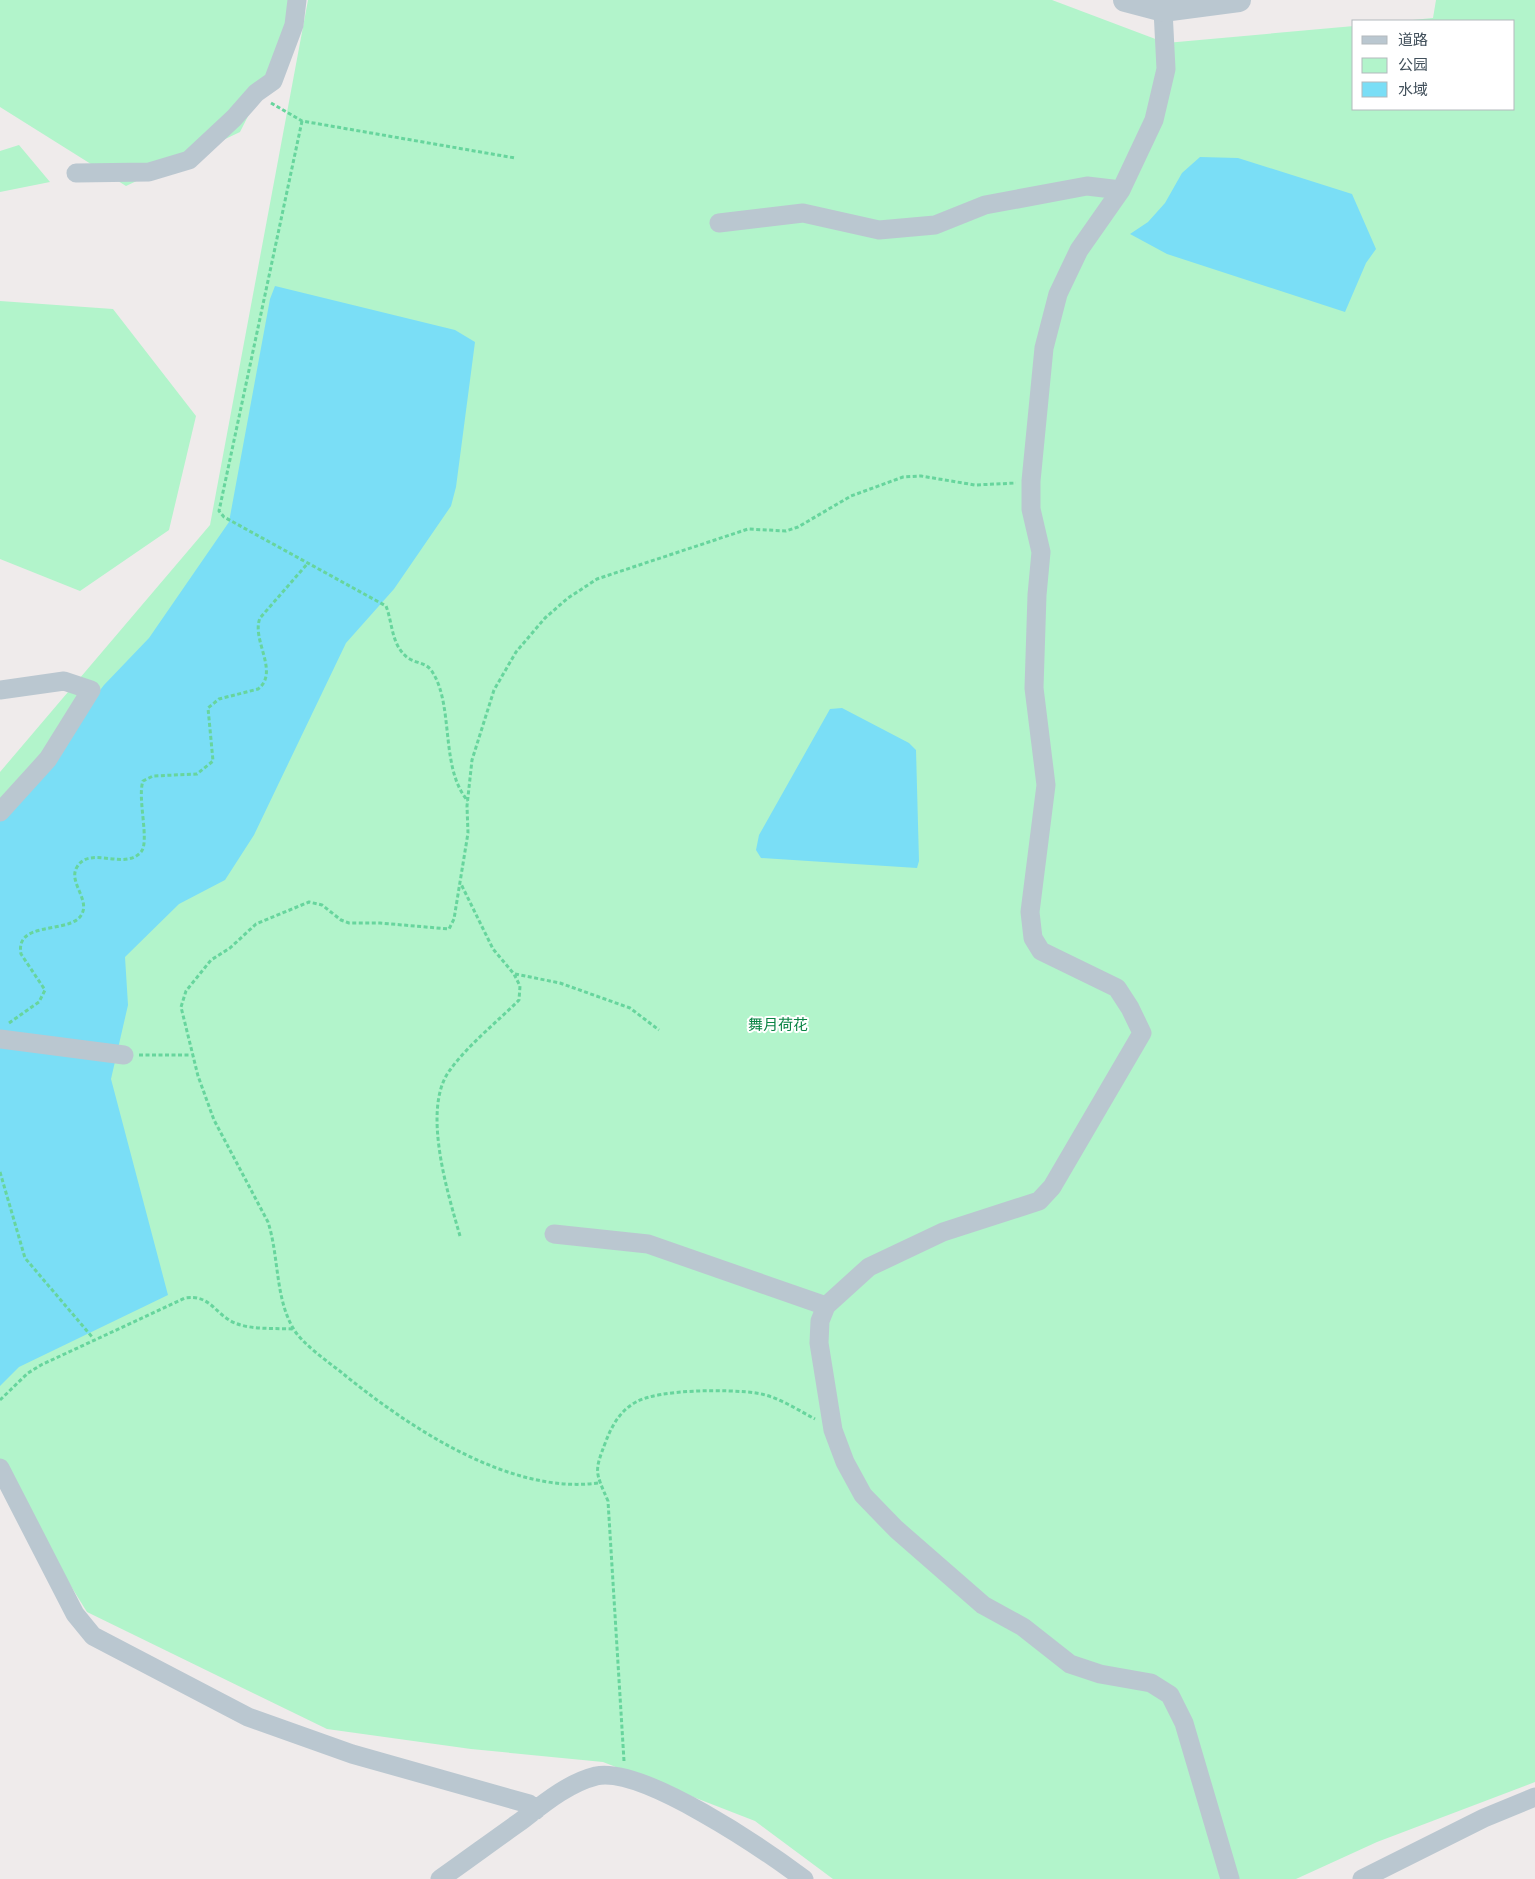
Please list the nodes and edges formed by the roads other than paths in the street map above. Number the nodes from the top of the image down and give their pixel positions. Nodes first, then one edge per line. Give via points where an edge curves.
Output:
1 (297, 0) edge
2 (1126, 0) edge
3 (1239, 0) edge
4 (1163, 10) junction
5 (76, 173) dead end
6 (1121, 190) junction
7 (720, 223) dead end
8 (0, 690) edge
9 (0, 812) edge
10 (4, 1031) edge
11 (124, 1054) road end
12 (554, 1234) dead end
13 (826, 1306) junction
14 (0, 1468) edge
15 (1535, 1797) edge
16 (536, 1810) junction
17 (440, 1879) edge
18 (804, 1879) edge
19 (1230, 1879) edge
20 (1362, 1879) edge

1 - 5 street via 294,25 273,81 256,93 188,160 149,172
2 - 4 street
3 - 4 street
4 - 6 street via 1166,69 1154,120
6 - 7 street via 1087,186 985,205 935,225 879,230 802,213
6 - 13 street via 1079,250 1058,294 1044,348 1031,509 1041,552 1034,688 1046,785 1030,912 1033,938 1041,951 1117,988 1142,1033 1052,1187 1039,1201 944,1232 869,1267
8 - 9 street via 64,681 90,690 48,759
10 - 11 street
12 - 13 street via 648,1244
13 - 19 street via 820,1321 819,1343 833,1430 844,1462 863,1495 896,1529 983,1605 1023,1627 1070,1664 1100,1674 1151,1683 1170,1695 1184,1723
14 - 16 street via 75,1614 93,1636 248,1717 352,1754 529,1804
15 - 20 street via 1484,1818
16 - 17 street
16 - 18 street via 568,1788 596,1776 625,1777 669,1795 753,1843

